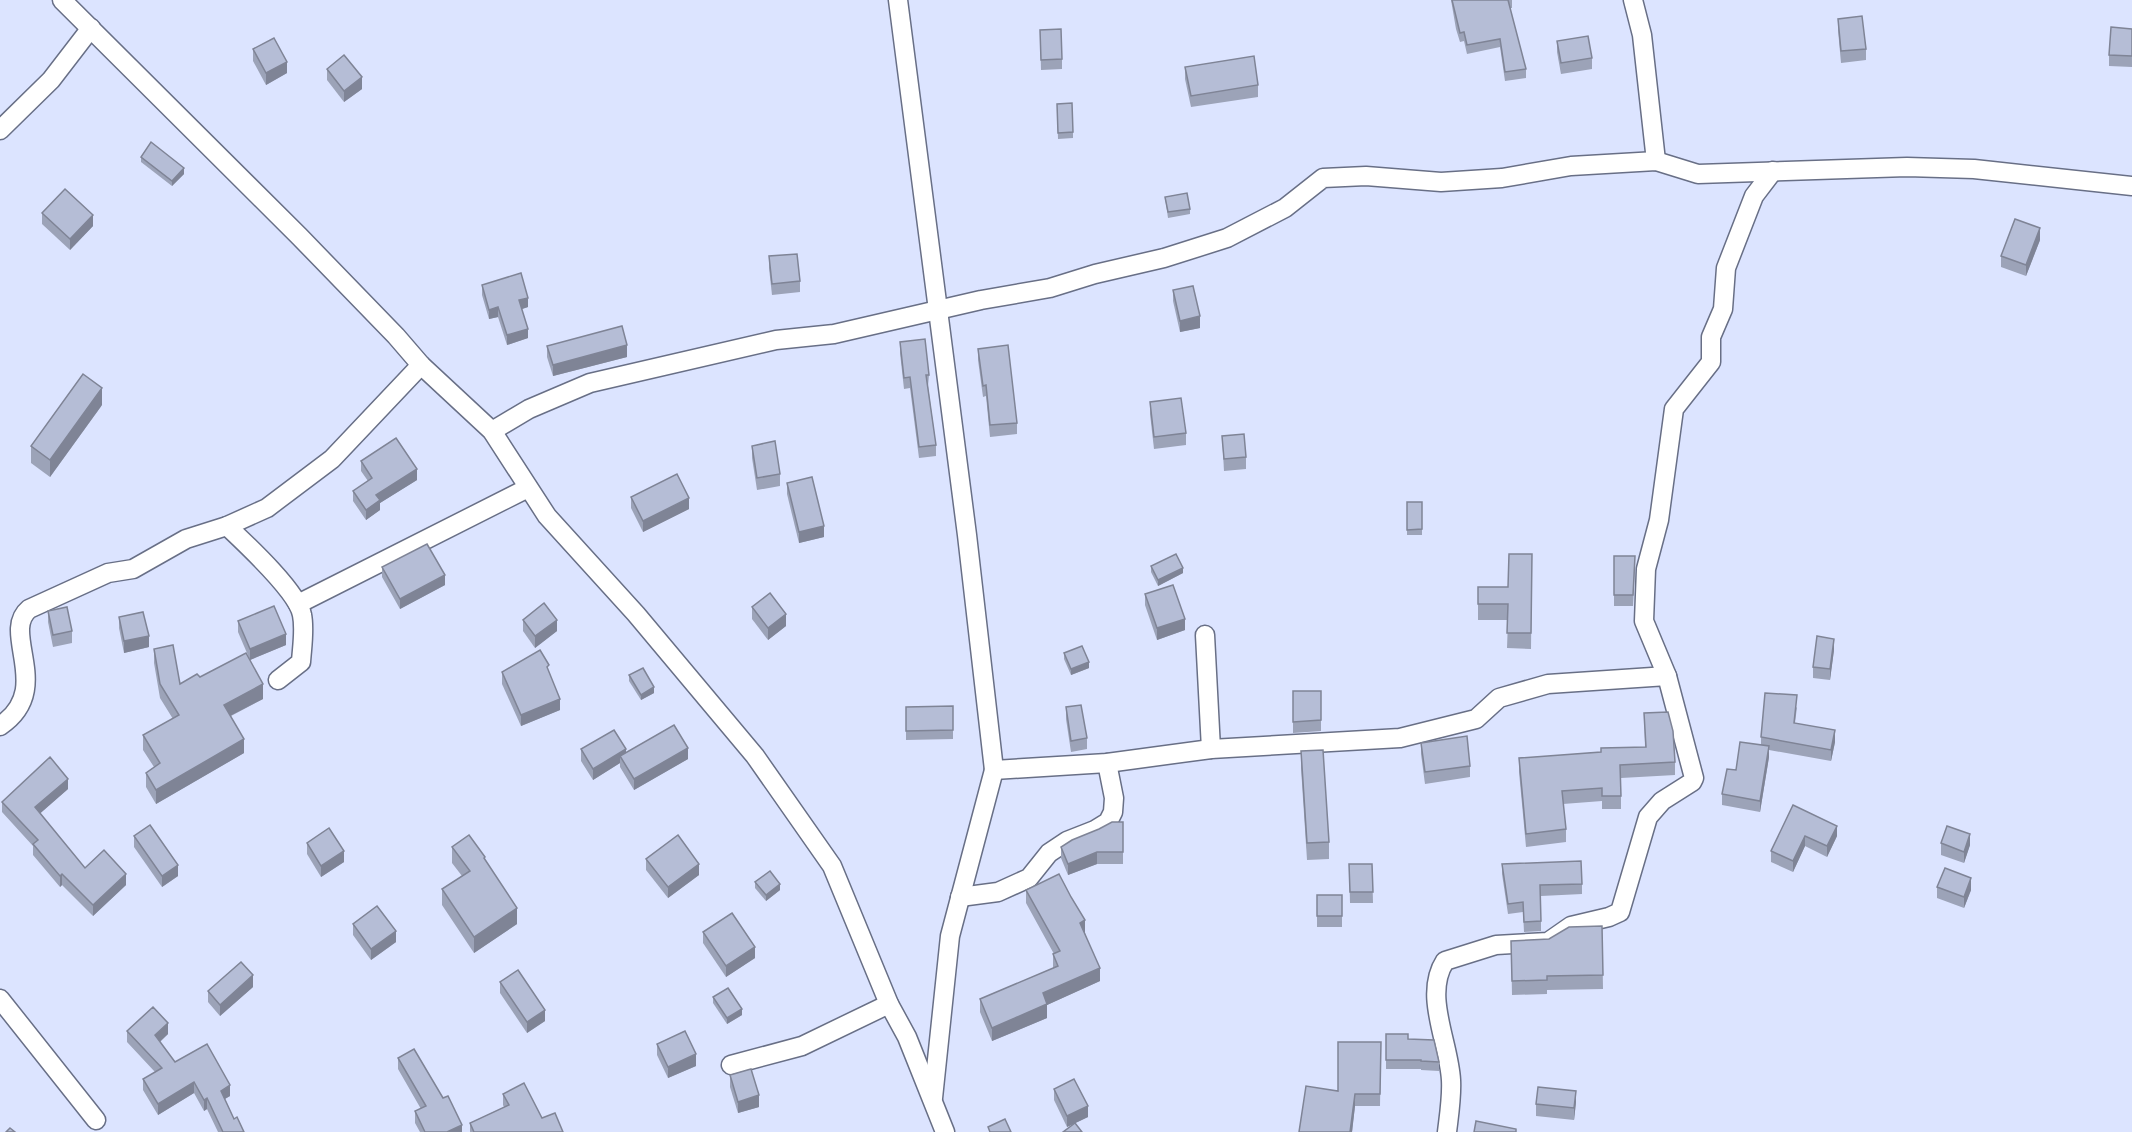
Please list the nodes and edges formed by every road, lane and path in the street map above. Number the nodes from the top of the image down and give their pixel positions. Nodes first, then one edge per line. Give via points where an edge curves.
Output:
1 (62, 0) edge
2 (898, 0) edge
3 (1633, 0) edge
4 (91, 28) junction
5 (0, 130) edge
6 (1656, 161) junction
7 (1773, 171) junction
8 (2132, 186) edge
9 (939, 311) junction
10 (421, 365) junction
11 (492, 431) junction
12 (528, 488) junction
13 (227, 526) junction
14 (298, 604) junction
15 (1205, 635) dead end
16 (1667, 676) junction
17 (278, 680) dead end
18 (0, 726) edge
19 (1211, 749) junction
20 (1107, 763) junction
21 (993, 770) junction
22 (960, 897) junction
23 (0, 999) edge
24 (889, 1004) junction
25 (731, 1065) dead end
26 (933, 1102) junction
27 (96, 1120) dead end
28 (945, 1132) edge
29 (1447, 1132) edge

1 - 4 street
2 - 9 street
3 - 6 street via 1642,34
4 - 5 street via 51,80
4 - 10 street
6 - 7 street via 1698,174
6 - 9 street via 1571,166 1502,178 1441,182 1366,176 1323,178 1285,208 1227,238 1050,288
7 - 8 street via 1974,169
7 - 16 street via 1754,196 1726,268 1723,309 1711,337 1711,362 1674,409 1659,520 1646,569 1644,621
9 - 11 street via 834,334 776,340 590,383 529,409
9 - 21 street
10 - 11 street
10 - 13 street via 332,459 267,508
11 - 12 street
12 - 14 street
12 - 24 street via 547,516 636,614 755,756 792,807 832,866
13 - 14 street
13 - 18 street via 186,539 134,569 108,573 22,614 18,625 27,686 20,705
14 - 17 street via 302,615 301,662
15 - 19 street
16 - 19 street via 1548,684 1500,698 1476,719 1400,738
16 - 29 street via 1694,778 1662,801 1648,817 1620,912 1571,926 1548,942 1496,945 1445,961 1438,972 1435,993 1451,1081
19 - 20 street
20 - 21 street
20 - 22 street via 1114,798 1108,822 1049,853 1029,878 998,892
21 - 22 street
22 - 26 street via 950,936
23 - 27 street
24 - 25 street via 802,1046
24 - 26 street
26 - 28 street

